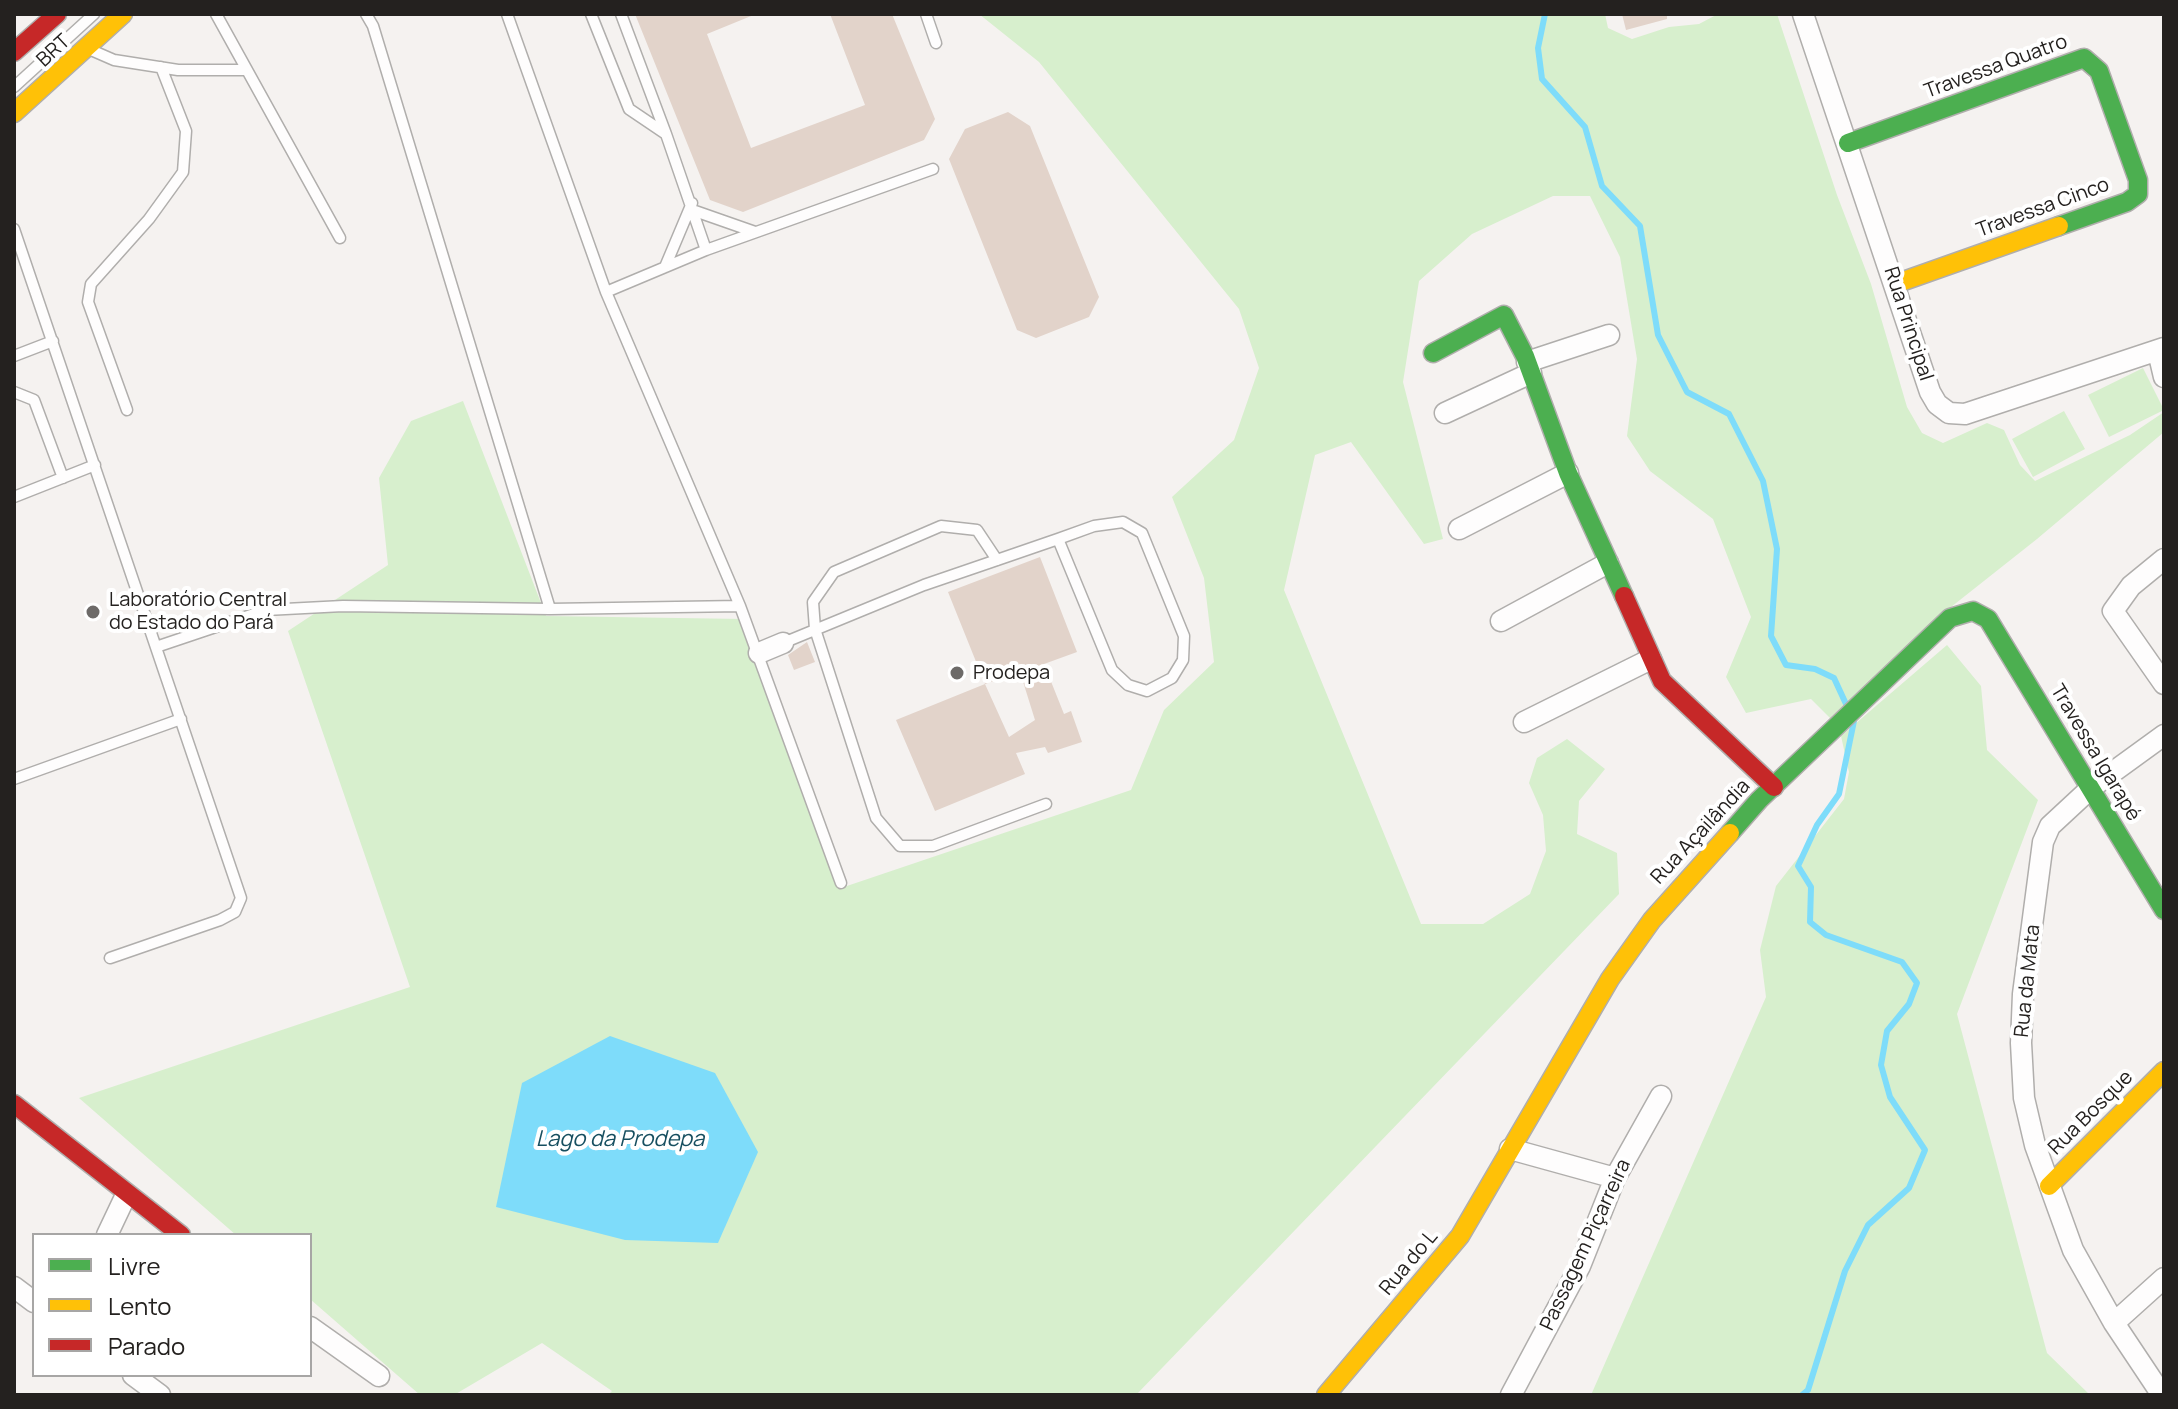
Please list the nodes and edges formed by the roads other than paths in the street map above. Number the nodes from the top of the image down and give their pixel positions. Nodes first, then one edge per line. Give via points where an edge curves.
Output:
1 (57, 14) edge
2 (94, 14) edge
3 (123, 14) edge
4 (216, 14) edge
5 (366, 14) edge
6 (507, 14) edge
7 (591, 14) edge
8 (621, 14) edge
9 (926, 14) edge
10 (1803, 14) edge
11 (936, 43) dead end
12 (85, 48) junction
13 (14, 52) edge
14 (161, 67) junction
15 (246, 70) junction
16 (14, 87) edge
17 (14, 113) edge
18 (2119, 126) joint
19 (666, 134) junction
20 (1848, 143) junction
21 (933, 169) dead end
22 (694, 207) junction
23 (14, 229) edge
24 (755, 232) junction
25 (340, 238) dead end
26 (706, 250) junction
27 (665, 267) junction
28 (1895, 284) junction
29 (606, 292) junction
30 (1609, 335) dead end
31 (53, 341) junction
32 (2164, 350) edge
33 (1433, 353) dead end
34 (14, 356) edge
35 (1529, 368) junction
36 (2164, 377) edge
37 (14, 392) edge
38 (127, 410) dead end
39 (1445, 413) dead end
40 (95, 465) junction
41 (1568, 473) junction
42 (63, 478) junction
43 (14, 497) edge
44 (1459, 529) dead end
45 (1058, 539) junction
46 (2164, 559) edge
47 (997, 560) junction
48 (1608, 563) junction
49 (740, 606) junction
50 (550, 609) junction
51 (1988, 619) joint
52 (1501, 621) dead end
53 (815, 629) junction
54 (783, 643) joint
55 (156, 647) junction
56 (759, 653) junction
57 (1651, 659) junction
58 (2164, 684) edge
59 (181, 719) junction
60 (1524, 722) dead end
61 (2164, 735) edge
62 (14, 779) edge
63 (1774, 787) junction
64 (2091, 788) junction
65 (1046, 804) dead end
66 (841, 883) dead end
67 (2164, 910) edge
68 (110, 958) dead end
69 (2164, 1071) edge
70 (1661, 1096) dead end
71 (14, 1104) edge
72 (1510, 1149) junction
73 (1615, 1178) junction
74 (2049, 1186) junction
75 (126, 1195) junction
76 (108, 1233) edge
77 (178, 1233) edge
78 (2164, 1278) edge
79 (14, 1287) edge
80 (32, 1300) edge
81 (2114, 1323) junction
82 (312, 1328) edge
83 (379, 1376) dead end
84 (136, 1377) edge
85 (160, 1395) edge
86 (1326, 1395) edge
87 (1511, 1395) edge
88 (2162, 1395) edge

1 - 13 street
2 - 16 lane, BRT
3 - 12 street
4 - 15 lane
5 - 50 lane
6 - 29 lane
7 - 19 lane via 629,109
8 - 19 lane
9 - 11 lane
10 - 20 street, Rua Principal
12 - 14 lane via 114,60
12 - 17 street
14 - 15 lane
14 - 38 lane via 186,131 183,172 91,284 88,302
15 - 25 lane
18 - 20 street, Travessa Quatro via 2099,71 2084,58
18 - 28 street, Travessa Cinco via 2138,180 2138,194 2127,202
19 - 22 lane
20 - 28 street, Rua Principal
21 - 24 lane
22 - 24 lane
22 - 26 lane
22 - 27 lane
23 - 31 lane
24 - 26 lane
26 - 27 lane
27 - 29 lane
28 - 32 street, Rua Principal via 1930,392 1949,413 1965,414
29 - 49 lane
30 - 35 street
31 - 34 lane
31 - 40 lane
32 - 36 street
33 - 35 street via 1504,315
35 - 39 street
35 - 41 street
37 - 42 lane via 34,400
40 - 42 lane
40 - 55 lane
41 - 44 street
41 - 48 street
42 - 43 lane
45 - 45 lane via 1123,522 1142,533 1184,636 1183,660 1172,678 1147,691 1128,685 1112,670
45 - 47 lane
46 - 58 street via 2131,586 2113,611
47 - 53 lane
47 - 53 lane via 977,530 941,526 834,572 813,602
48 - 52 street
48 - 57 street
49 - 50 lane
49 - 56 lane
50 - 55 lane via 266,610
51 - 63 street, Rua Açailândia via 1973,611 1950,618
51 - 64 street, Travessa Igarapé
53 - 54 lane
53 - 65 lane via 876,818 900,846 933,846
54 - 56 street
55 - 59 lane
56 - 66 lane
57 - 60 street
57 - 63 street via 1672,692
59 - 62 lane
59 - 68 lane via 241,898 235,912 220,920
61 - 64 street, Rua da Mata
63 - 72 street, Rua Açailândia via 1652,920 1610,979
64 - 67 street, Travessa Igarapé
64 - 74 street, Rua da Mata via 2059,815 2043,842 2023,994 2024,1098
69 - 74 street, Rua Bosque
70 - 73 street, Passagem Piçarreira
71 - 75 street
72 - 73 street
72 - 86 street, Rua do L via 1460,1236
73 - 87 street, Passagem Piçarreira via 1580,1266
74 - 81 street, Rua da Mata via 2073,1250
75 - 76 street
75 - 77 street
78 - 81 street
79 - 80 street
81 - 88 street, Rua da Mata
82 - 83 street
84 - 85 street

